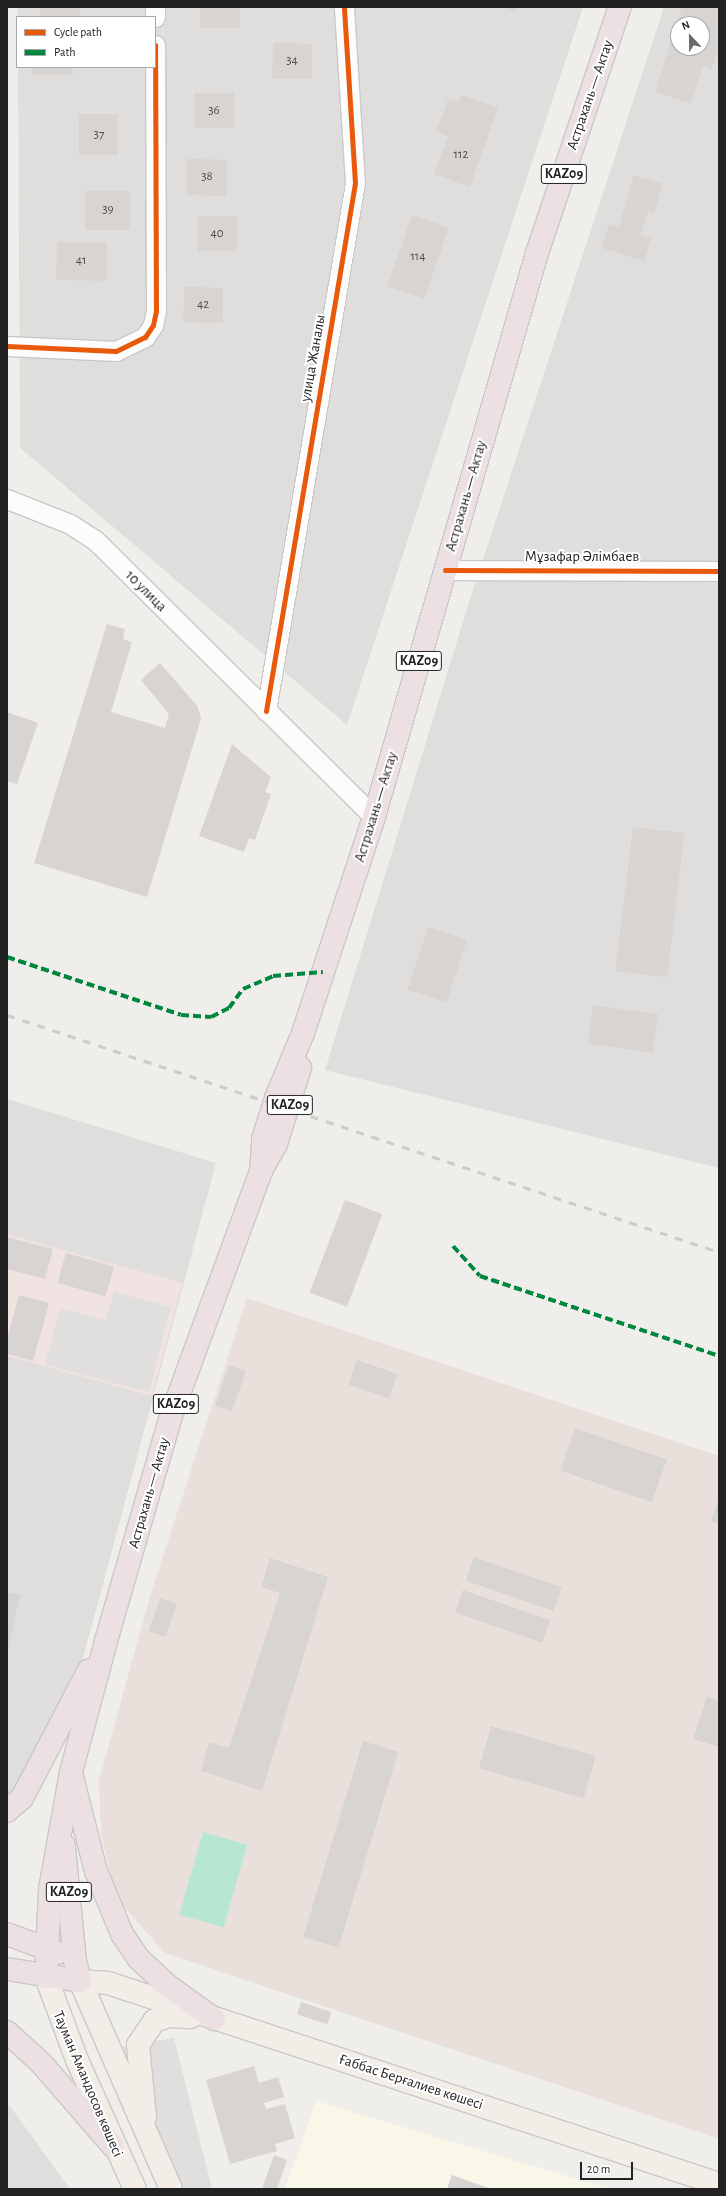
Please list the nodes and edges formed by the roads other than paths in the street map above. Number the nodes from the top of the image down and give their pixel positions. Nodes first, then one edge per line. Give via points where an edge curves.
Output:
1 (344, 7) edge
2 (620, 7) edge
3 (155, 68) edge
4 (7, 346) edge
5 (7, 499) edge
6 (445, 570) junction
7 (719, 572) edge
8 (266, 711) junction
9 (374, 817) junction
10 (106, 1641) junction
11 (71, 1772) junction
12 (7, 1811) edge
13 (62, 1823) junction
14 (7, 1934) edge
15 (46, 1948) junction
16 (7, 1968) edge
17 (77, 1971) junction
18 (46, 1977) junction
19 (214, 2019) junction
20 (7, 2032) edge
21 (146, 2132) junction
22 (114, 2146) junction
23 (719, 2184) edge
24 (135, 2189) edge
25 (171, 2189) edge

1 - 8 street, улица Жаналы via 355,184
2 - 6 highway, Астрахань — Актау / KAZ09 via 537,253
3 - 4 street via 156,310 153,325 141,340 116,351
5 - 8 street, 10 улица via 70,524 95,540
6 - 7 street, Мұзафар Әлімбаев
6 - 9 highway, Астрахань — Актау / KAZ09
8 - 9 street, 10 улица
9 - 10 highway, Астрахань — Актау / KAZ09 via 303,1033 299,1070 290,1106 276,1144 261,1171 172,1413
10 - 11 highway, Астрахань — Актау / KAZ09
10 - 12 highway via 22,1798
11 - 13 highway, Астрахань — Актау / KAZ09
11 - 19 highway via 96,1871 122,1934 139,1959 167,1985
13 - 15 highway, Астрахань — Актау / KAZ09 via 50,1889
13 - 17 highway, Астрахань — Актау / KAZ09
14 - 15 highway
15 - 17 highway
15 - 18 highway, Астрахань — Актау / KAZ09
16 - 18 highway
17 - 18 highway
17 - 19 main road, Ғаббас Берғалиев көшесі
17 - 21 main road
18 - 22 main road, Тауман Амандосов көшесі
19 - 21 main road via 168,2016 154,2021 144,2032 138,2045
19 - 23 main road, Ғаббас Берғалиев көшесі
20 - 22 highway via 42,2064
21 - 25 main road
22 - 24 main road, Тауман Амандосов көшесі

